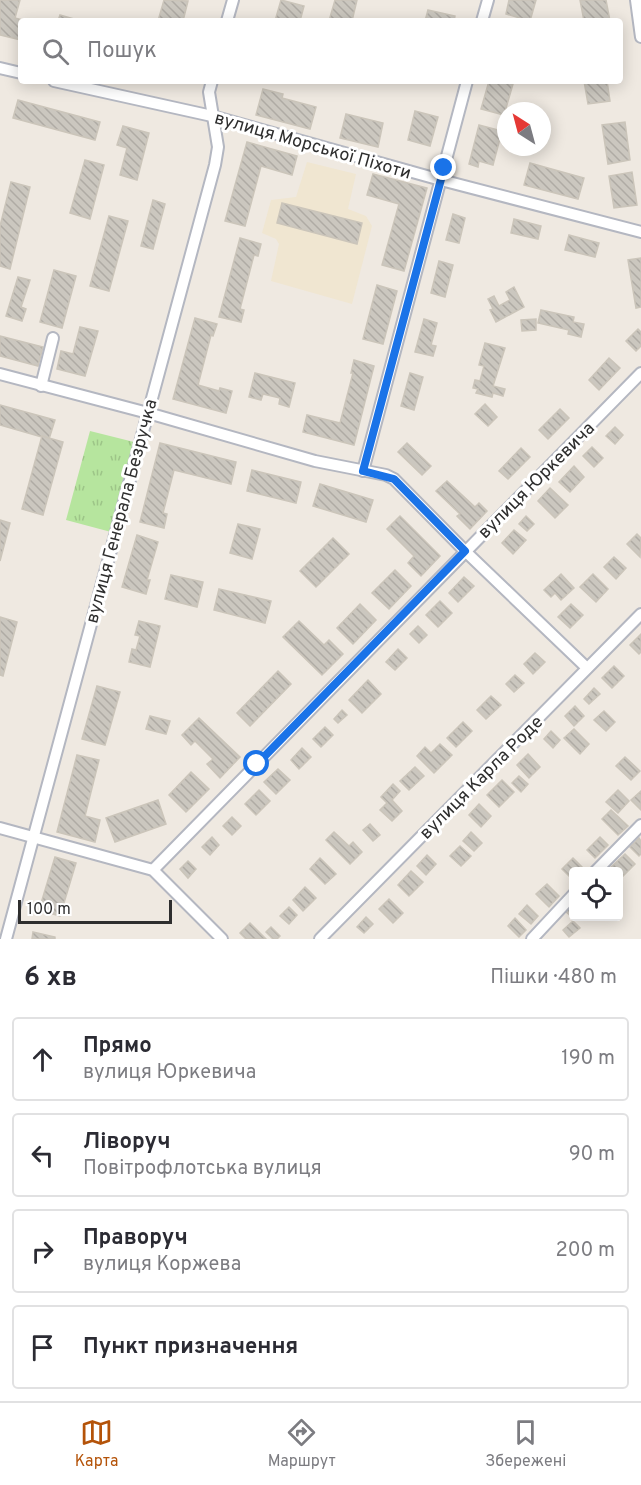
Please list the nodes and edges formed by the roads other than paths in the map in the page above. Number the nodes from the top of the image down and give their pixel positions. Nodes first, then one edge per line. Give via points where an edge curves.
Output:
1 (233, 0) edge
2 (488, 0) edge
3 (636, 0) edge
4 (228, 18) edge
5 (483, 18) edge
6 (641, 37) edge
7 (0, 68) edge
8 (18, 72) edge
9 (68, 84) edge
10 (211, 84) edge
11 (466, 84) edge
12 (212, 116) junction
13 (441, 180) junction
14 (641, 232) edge
15 (53, 338) dead end
16 (641, 373) edge
17 (0, 374) edge
18 (40, 386) junction
19 (148, 413) junction
20 (363, 471) junction
21 (465, 551) junction
22 (641, 614) edge
23 (587, 668) junction
24 (641, 825) edge
25 (0, 828) edge
26 (33, 837) junction
27 (600, 867) edge
28 (153, 870) junction
29 (569, 898) edge
30 (6, 939) edge
31 (222, 939) edge
32 (320, 939) edge
33 (532, 939) edge

1 - 4 street
2 - 5 street
3 - 6 street
7 - 8 street
9 - 12 street, вулиця Морської Піхоти
10 - 12 street, вулиця Генерала Безручка
11 - 13 street
12 - 13 street, вулиця Морської Піхоти
12 - 19 street, вулиця Генерала Безручка via 218,147 215,165
13 - 14 street, вулиця Морської Піхоти
13 - 20 street
15 - 18 street
16 - 21 street, вулиця Юркевича
17 - 18 street
18 - 19 street
19 - 20 street
19 - 26 street, вулиця Генерала Безручка
20 - 21 street via 394,479
21 - 23 street
21 - 28 street, вулиця Юркевича
22 - 23 street, вулиця Карла Роде
23 - 32 street, вулиця Карла Роде
24 - 27 street
25 - 26 street
26 - 28 street
26 - 30 street, вулиця Генерала Безручка
28 - 31 street
29 - 33 street

